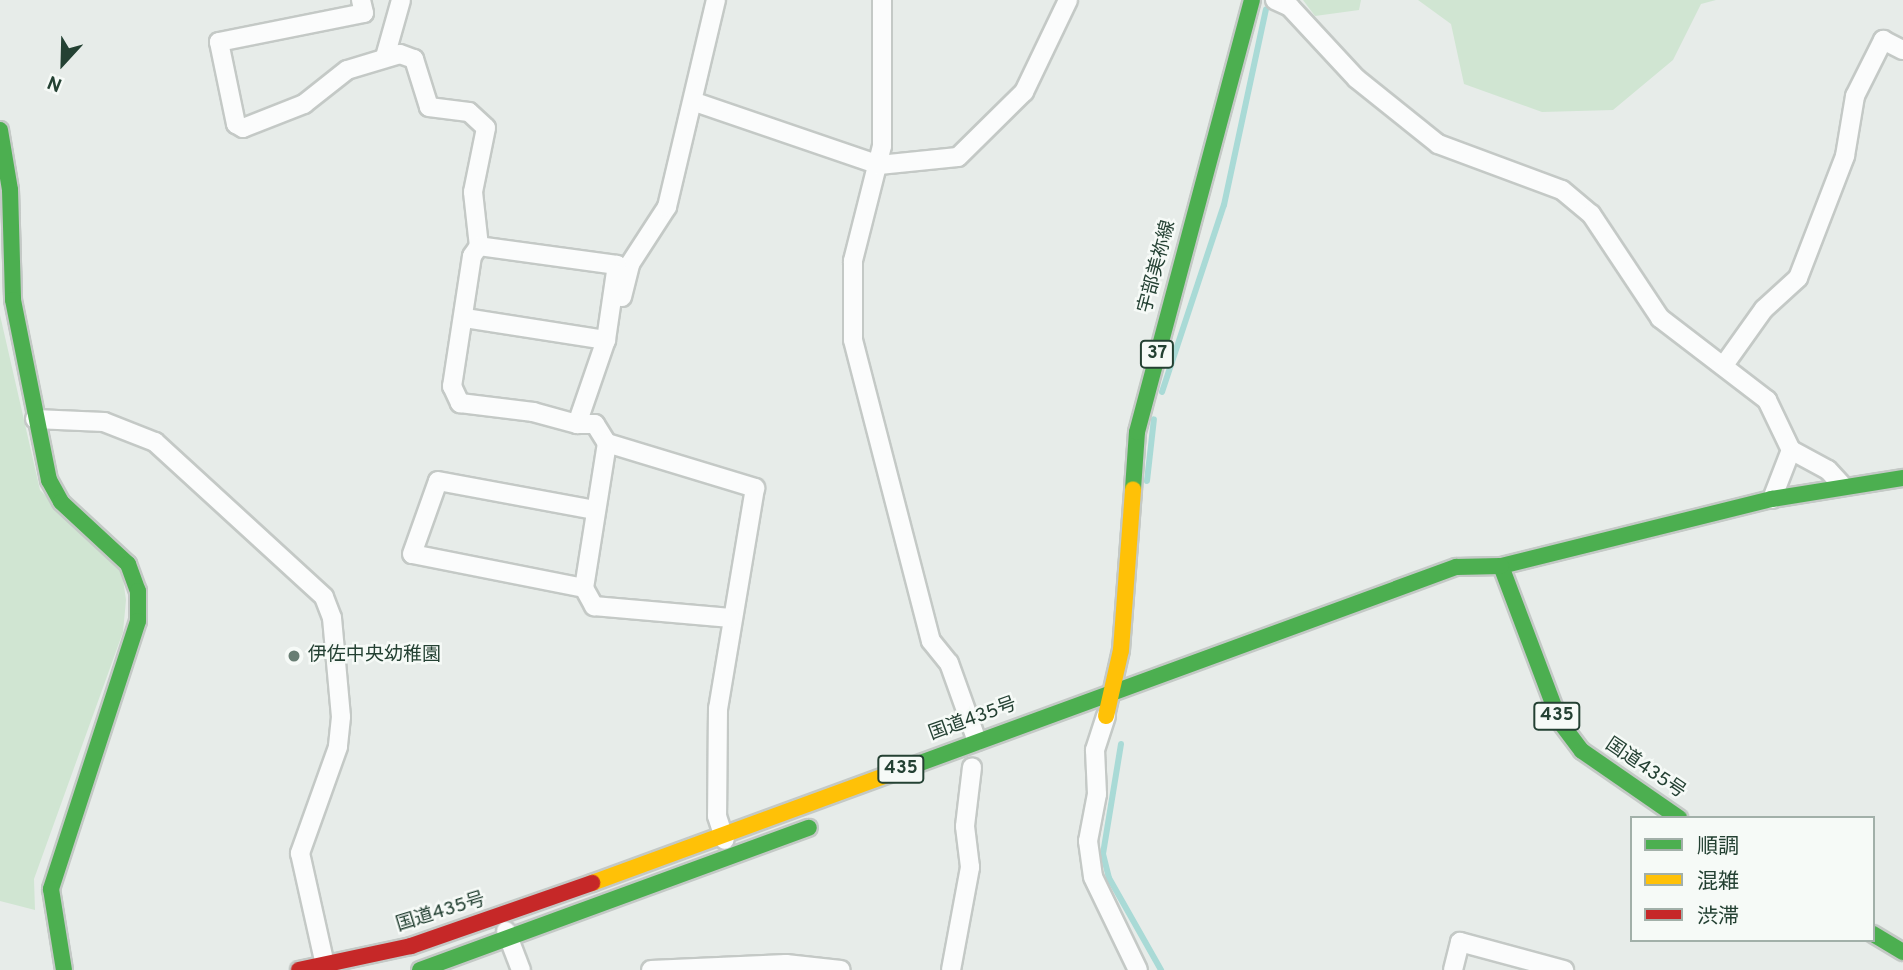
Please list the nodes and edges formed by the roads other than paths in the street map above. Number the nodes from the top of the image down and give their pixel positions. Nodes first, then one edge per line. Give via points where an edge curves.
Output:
1 (361, 0) edge
2 (401, 0) edge
3 (716, 0) edge
4 (882, 0) edge
5 (1068, 0) edge
6 (1252, 0) edge
7 (1275, 0) edge
8 (1903, 50) edge
9 (385, 58) junction
10 (695, 102) junction
11 (0, 130) edge
12 (879, 165) junction
13 (479, 246) junction
14 (610, 312) junction
15 (465, 318) junction
16 (606, 340) junction
17 (1724, 365) junction
18 (35, 419) junction
19 (577, 424) junction
20 (607, 443) junction
21 (1791, 450) junction
22 (1903, 478) edge
23 (1842, 485) junction
24 (1772, 499) junction
25 (595, 510) junction
26 (1501, 566) junction
27 (1462, 587) dead end
28 (584, 588) junction
29 (730, 618) junction
30 (1218, 674) dead end
31 (1113, 691) junction
32 (1106, 716) junction
33 (1082, 725) dead end
34 (977, 741) junction
35 (979, 764) joint
36 (947, 776) dead end
37 (1676, 816) edge
38 (833, 819) dead end
39 (723, 835) junction
40 (732, 857) junction
41 (500, 917) junction
42 (1875, 935) edge
43 (509, 939) junction
44 (1903, 951) edge
45 (325, 965) junction
46 (707, 967) edge
47 (64, 970) edge
48 (299, 970) edge
49 (420, 970) edge
50 (521, 970) edge
51 (651, 970) edge
52 (841, 970) edge
53 (951, 970) edge
54 (1138, 970) edge
55 (1453, 970) edge
56 (1564, 970) edge

1 - 9 street via 364,13 219,42 236,124 243,128 304,104 347,70
2 - 9 street
3 - 10 street
4 - 12 street
5 - 12 street via 1024,92 971,146 958,157
6 - 31 main road, 宇部美祢線 / 37 via 1137,432
7 - 17 street via 1290,7 1357,79 1438,144 1562,190 1591,214 1660,318
8 - 17 street via 1883,40 1855,96 1845,156 1798,278 1764,309
9 - 13 street via 414,59 429,107 469,112 486,128 473,192
10 - 12 street
10 - 14 street via 667,207 630,264 620,304
11 - 18 main road via 10,190 13,300
12 - 34 street via 853,261 853,340 931,641 949,663
13 - 14 street via 617,265
13 - 15 street via 472,256
14 - 16 street
15 - 16 street
15 - 19 street via 452,386 460,403
16 - 19 street
17 - 21 street via 1768,400
18 - 45 street via 104,422 144,435 184,465 324,597 332,618 340,727 300,853
18 - 47 main road via 49,480 61,502 114,548 138,591 138,621 51,889
19 - 20 street via 594,424
20 - 25 street
20 - 29 street via 755,488
21 - 23 street via 1829,470
21 - 24 street
22 - 23 main road
23 - 24 main road
24 - 26 main road
25 - 28 street
25 - 28 street via 438,481 412,554
26 - 27 main road
26 - 31 main road, 国道435号 / 435 via 1455,567
26 - 37 main road, 国道435号 / 435 via 1560,722 1614,777
28 - 29 street via 594,606
29 - 39 street via 718,708 717,816
30 - 32 main road
31 - 32 main road, 宇部美祢線 / 37
31 - 34 main road, 国道435号 / 435
32 - 33 main road
32 - 54 street via 1095,750 1097,794 1088,841 1093,877
34 - 39 main road, 国道435号 / 435
35 - 36 main road, 435
35 - 53 street via 965,826 970,867
38 - 40 main road
39 - 40 street
39 - 41 main road, 国道435号 / 435
40 - 43 main road
41 - 43 street
41 - 45 main road, 国道435号 / 435 via 411,946
42 - 44 main road
43 - 49 main road
43 - 50 street
45 - 48 main road, 国道435号 / 435
46 - 51 street
46 - 52 street
55 - 56 street via 1460,942

